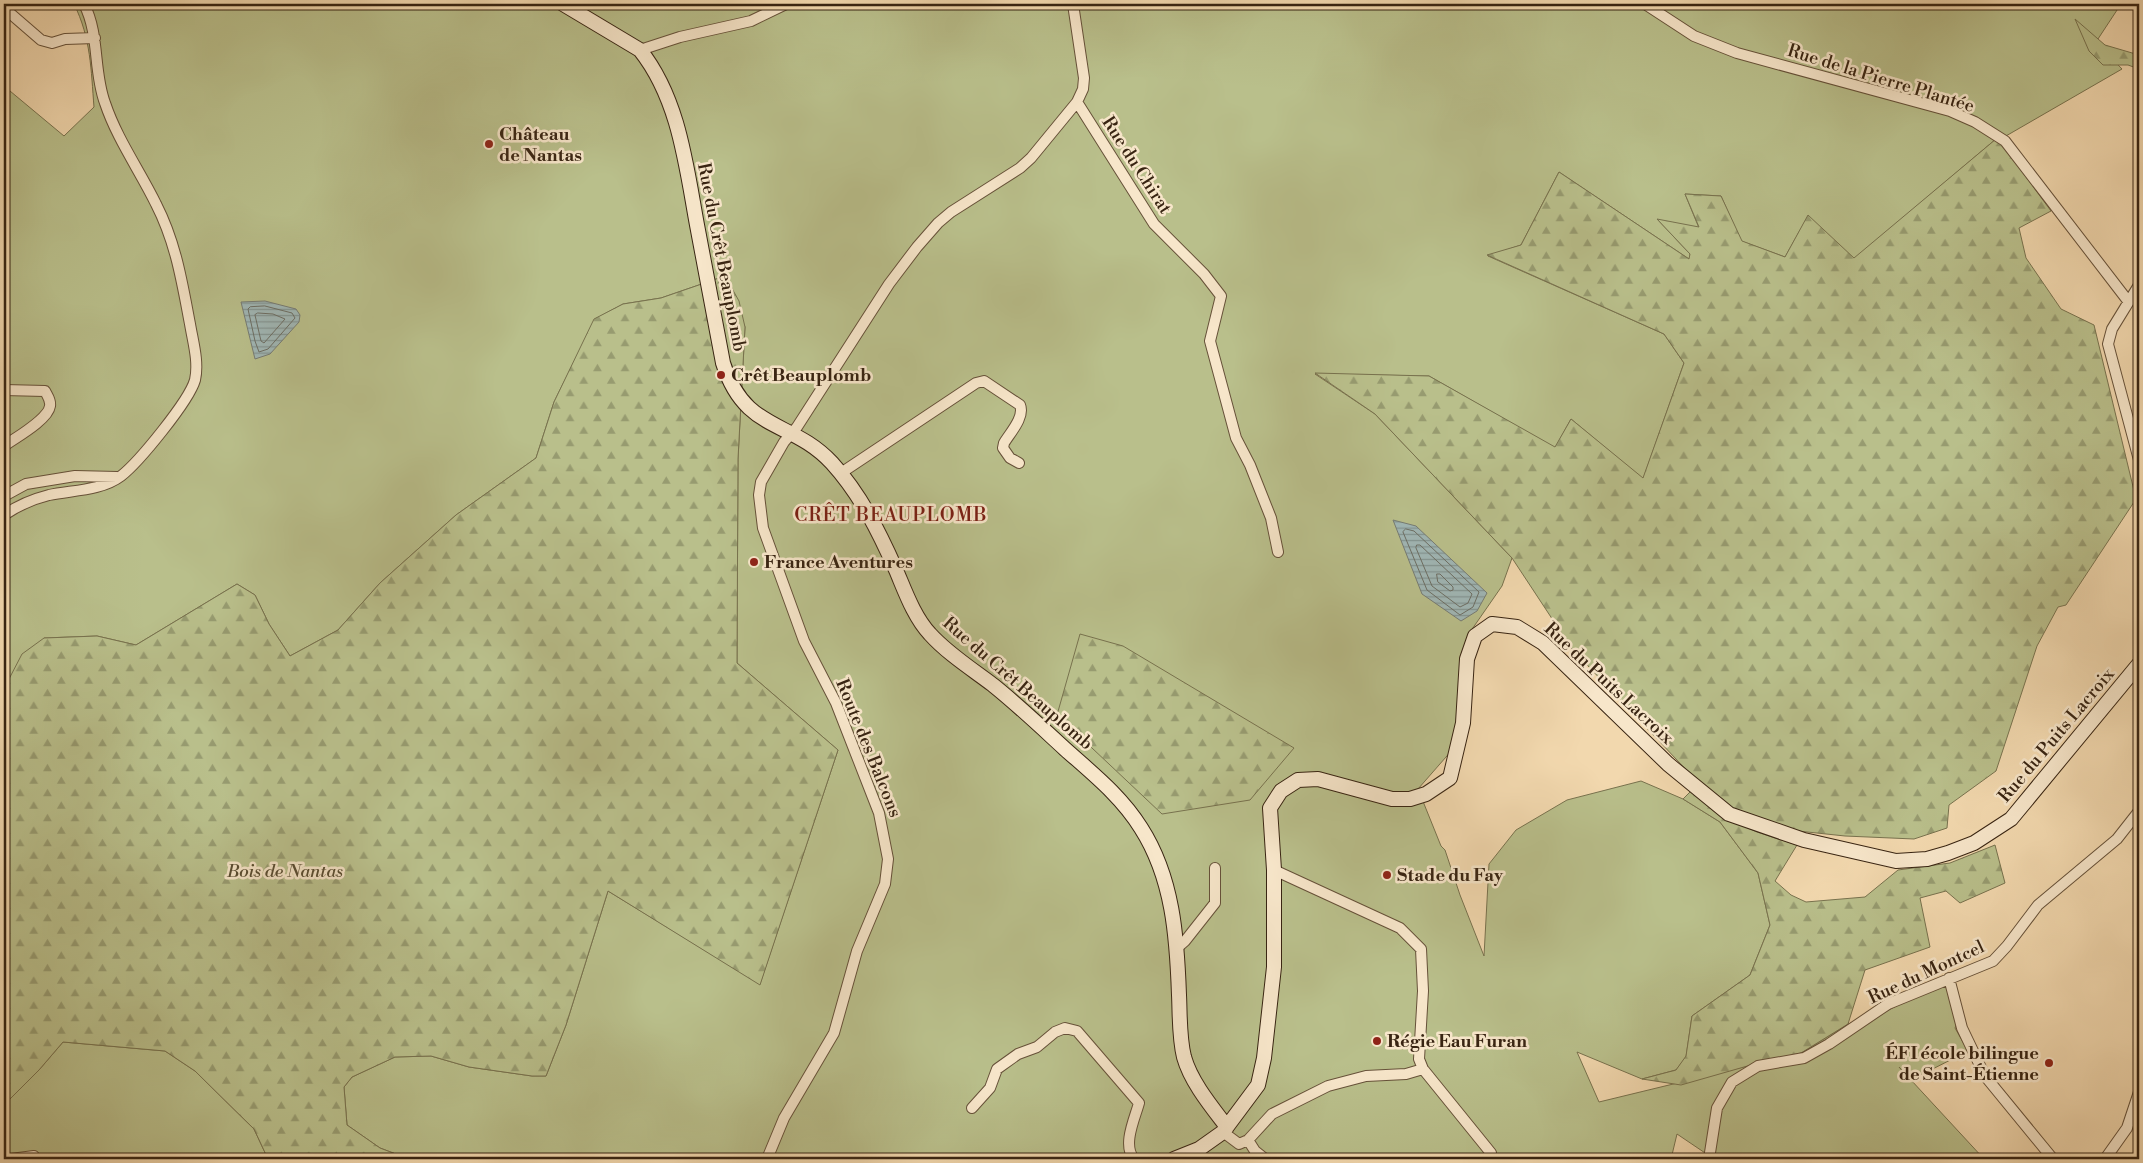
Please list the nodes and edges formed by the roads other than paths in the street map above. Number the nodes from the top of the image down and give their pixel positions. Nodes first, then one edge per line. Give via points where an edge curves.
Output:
1 (84, 4) edge
2 (563, 4) edge
3 (786, 4) edge
4 (1073, 4) edge
5 (1645, 4) edge
6 (4, 8) edge
7 (95, 38) junction
8 (640, 50) junction
9 (1077, 102) junction
10 (2139, 285) edge
11 (2128, 301) junction
12 (4, 390) edge
13 (791, 433) junction
14 (4, 446) edge
15 (2139, 460) edge
16 (1019, 463) dead end
17 (841, 473) junction
18 (120, 476) junction
19 (4, 496) edge
20 (4, 515) edge
21 (1278, 552) dead end
22 (2139, 664) edge
23 (2139, 810) edge
24 (1215, 868) dead end
25 (1274, 870) junction
26 (1177, 948) junction
27 (1950, 978) junction
28 (1422, 1069) junction
29 (2139, 1092) edge
30 (972, 1108) dead end
31 (1225, 1129) junction
32 (1248, 1140) junction
33 (1491, 1153) dead end
34 (34, 1156) dead end
35 (11, 1159) edge
36 (767, 1159) edge
37 (1134, 1159) edge
38 (1174, 1159) edge
39 (1265, 1159) edge
40 (1709, 1159) edge
41 (2053, 1159) edge
42 (2105, 1159) edge

1 - 7 street via 92,20
2 - 8 street, Rue du Crêt Beauplomb
3 - 8 street via 752,21 680,37
4 - 9 street via 1084,78
5 - 11 street, Rue de la Pierre Plantée via 1694,36 1737,53 1950,112 1990,131 2005,141
6 - 7 street via 41,40 52,43
7 - 18 street via 104,101 176,251 196,360 194,382 183,405
8 - 13 street, Rue du Crêt Beauplomb via 658,77 676,120 728,382 752,412
9 - 13 street, Route des Balcons via 1020,168 952,212 927,235 889,284
9 - 21 street, Rue du Chirat via 1154,224 1222,296 1210,341 1236,438 1272,518
10 - 11 street
11 - 15 street via 2112,329 2108,344
12 - 14 street via 45,392 50,399 50,409
13 - 17 street, Rue du Crêt Beauplomb via 818,449
13 - 36 street, Route des Balcons via 760,489 765,535 804,641 836,703 877,806 888,870 849,976 834,1033 784,1118
16 - 17 street via 1010,458 1003,448 1022,409 984,381 976,383
17 - 26 street, Rue du Crêt Beauplomb via 872,518 928,632 1106,784 1140,826 1158,858
18 - 19 street via 75,476 26,484
18 - 20 street via 101,486 38,498
22 - 25 street, Rue du Puits Lacroix via 2011,819 1974,843 1927,859 1896,861 1804,840 1729,814 1668,764 1543,643 1517,627 1492,624 1475,636 1467,659 1463,723 1450,778 1426,794 1410,799 1392,799 1318,779 1298,780 1281,791 1270,808
23 - 27 street, Rue du Montcel via 2117,840 2038,905 1993,961
24 - 26 street via 1215,903
25 - 28 street via 1400,928 1421,948 1423,991 1419,1058
25 - 31 street, Rue du Puits Lacroix via 1274,967 1264,1058 1258,1085
26 - 31 street, Rue du Crêt Beauplomb via 1185,1058
27 - 40 street, Rue du Montcel via 1888,1004 1804,1058 1758,1066 1732,1082 1717,1108
27 - 41 street via 1962,1028 1985,1076
28 - 32 street via 1406,1074 1366,1076 1328,1086 1272,1114
28 - 33 street
29 - 42 street via 2126,1128
30 - 37 street via 990,1088 996,1069 1018,1054 1037,1047 1055,1032 1065,1028 1076,1031 1139,1102 1128,1143
31 - 32 street via 1238,1144
31 - 38 street, Rue du Puits Lacroix via 1199,1149
32 - 39 street
34 - 35 street

